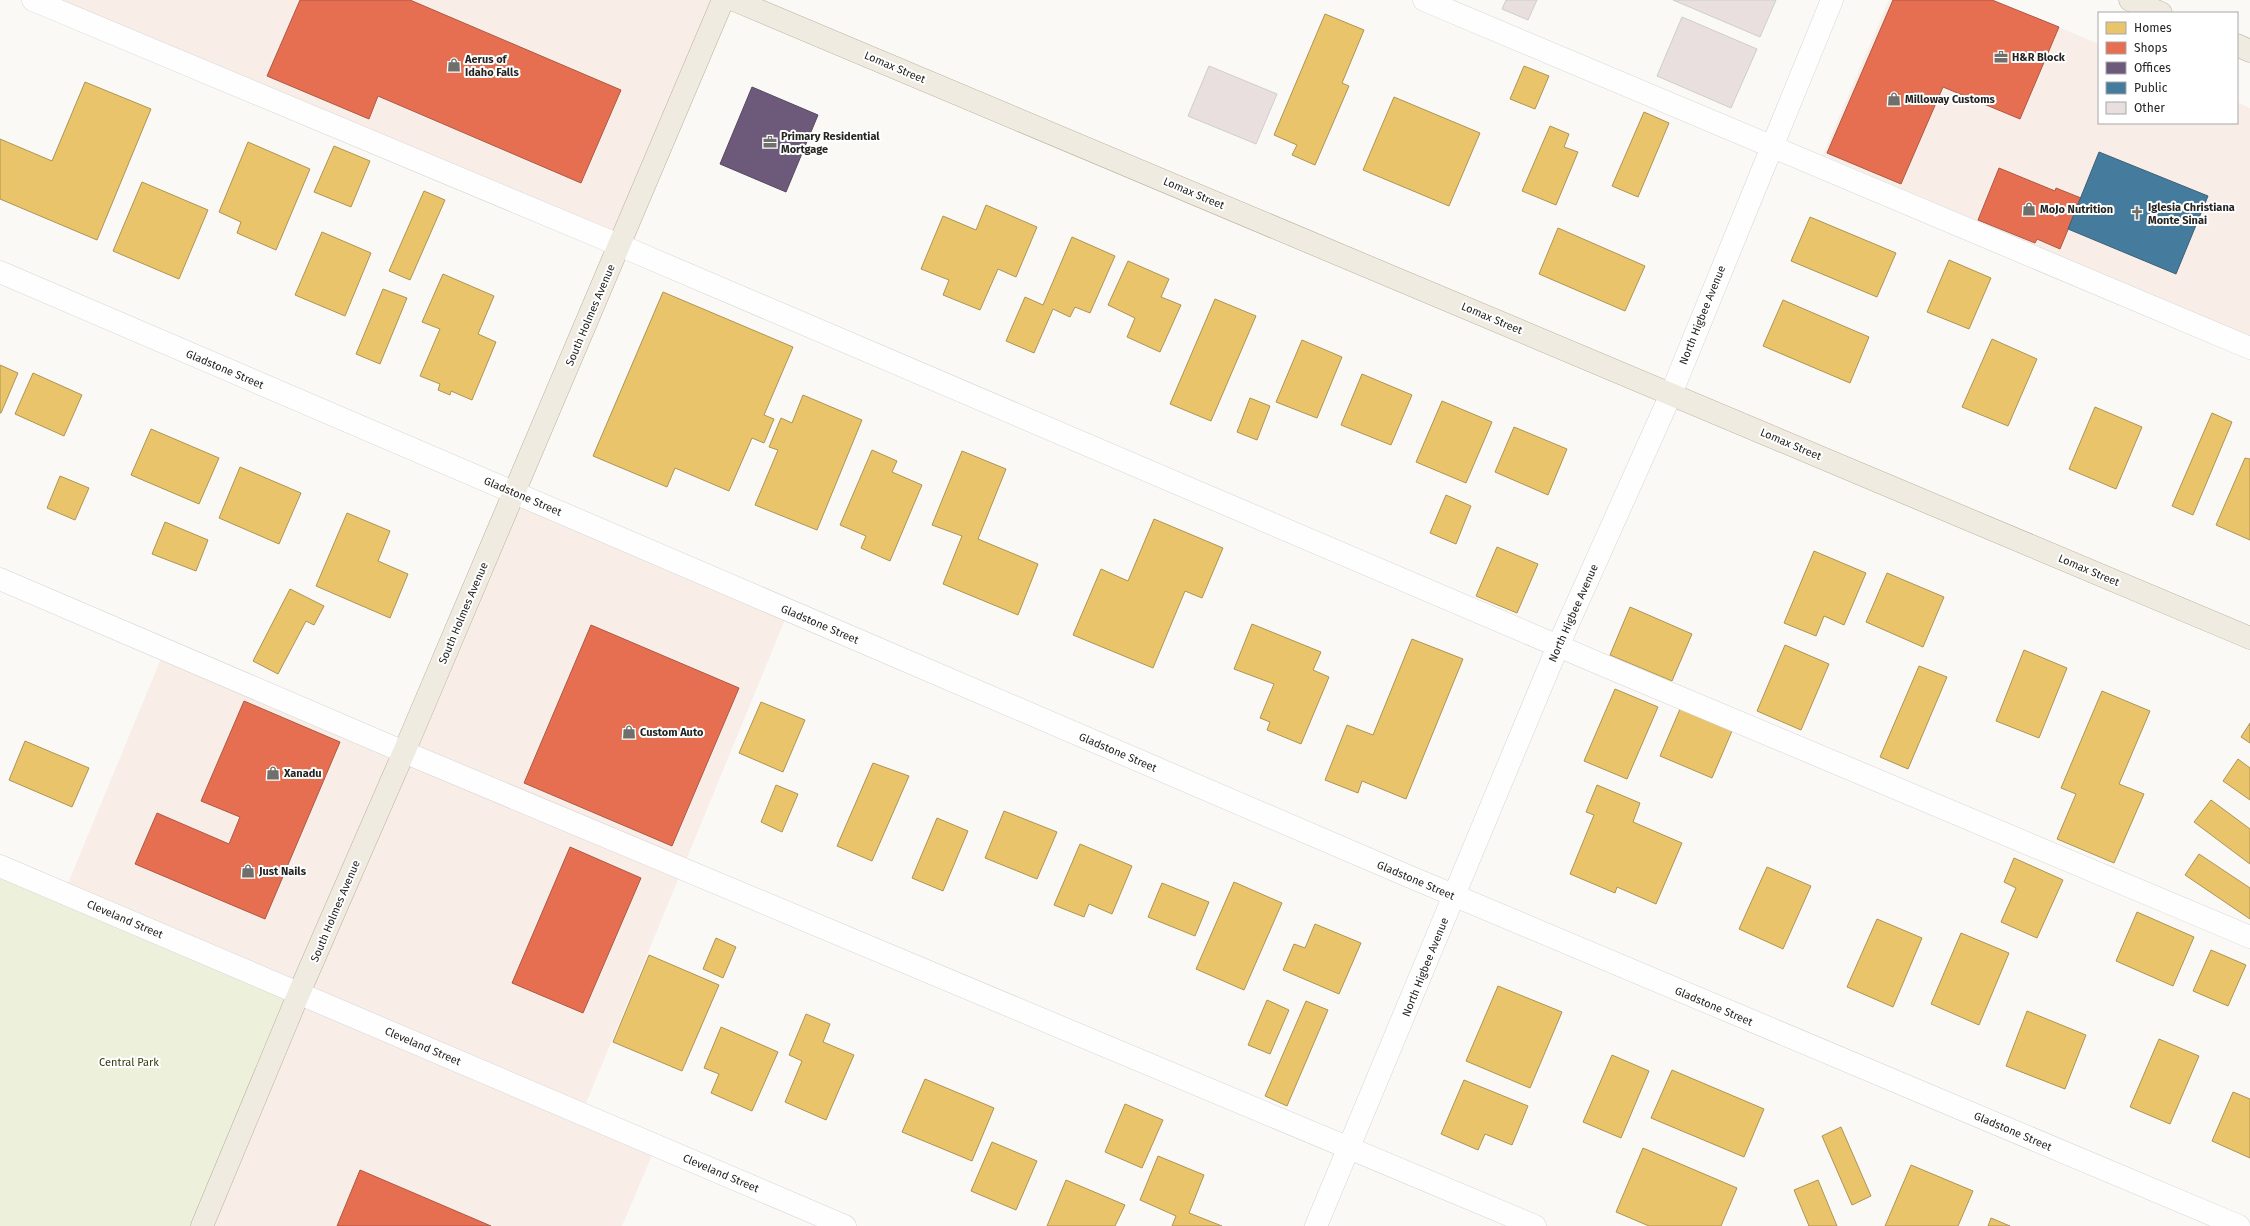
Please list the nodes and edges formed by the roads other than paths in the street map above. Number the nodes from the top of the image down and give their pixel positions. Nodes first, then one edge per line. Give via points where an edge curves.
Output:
1 (33, 0) edge
2 (724, 0) edge
3 (734, 0) edge
4 (1424, 0) edge
5 (1832, 0) edge
6 (2130, 0) edge
7 (2159, 12) edge
8 (2238, 45) edge
9 (2250, 51) edge
10 (1770, 147) junction
11 (620, 245) junction
12 (0, 272) edge
13 (2250, 348) edge
14 (1671, 394) junction
15 (514, 492) junction
16 (0, 579) edge
17 (2250, 638) edge
18 (1558, 646) junction
19 (404, 752) junction
20 (0, 866) edge
21 (1454, 896) junction
22 (2250, 936) edge
23 (299, 993) junction
24 (1350, 1148) junction
25 (202, 1226) edge
26 (845, 1226) edge
27 (1316, 1226) edge
28 (1536, 1226) edge
29 (2239, 1226) edge

1 - 11 street
2 - 11 main road, South Holmes Avenue
3 - 14 main road, Lomax Street
4 - 10 street
5 - 10 street, North Higbee Avenue
6 - 7 main road
8 - 9 main road
10 - 13 street
10 - 14 street, North Higbee Avenue
11 - 15 main road, South Holmes Avenue
11 - 18 street
12 - 15 street, Gladstone Street
14 - 17 main road, Lomax Street
14 - 18 street, North Higbee Avenue
15 - 19 main road, South Holmes Avenue
15 - 21 street, Gladstone Street
16 - 19 street
18 - 21 street, North Higbee Avenue
18 - 22 street
19 - 23 main road, South Holmes Avenue
19 - 24 street
20 - 23 street, Cleveland Street
21 - 24 street, North Higbee Avenue
21 - 29 street, Gladstone Street
23 - 25 main road, South Holmes Avenue
23 - 26 street, Cleveland Street
24 - 27 street, North Higbee Avenue
24 - 28 street

